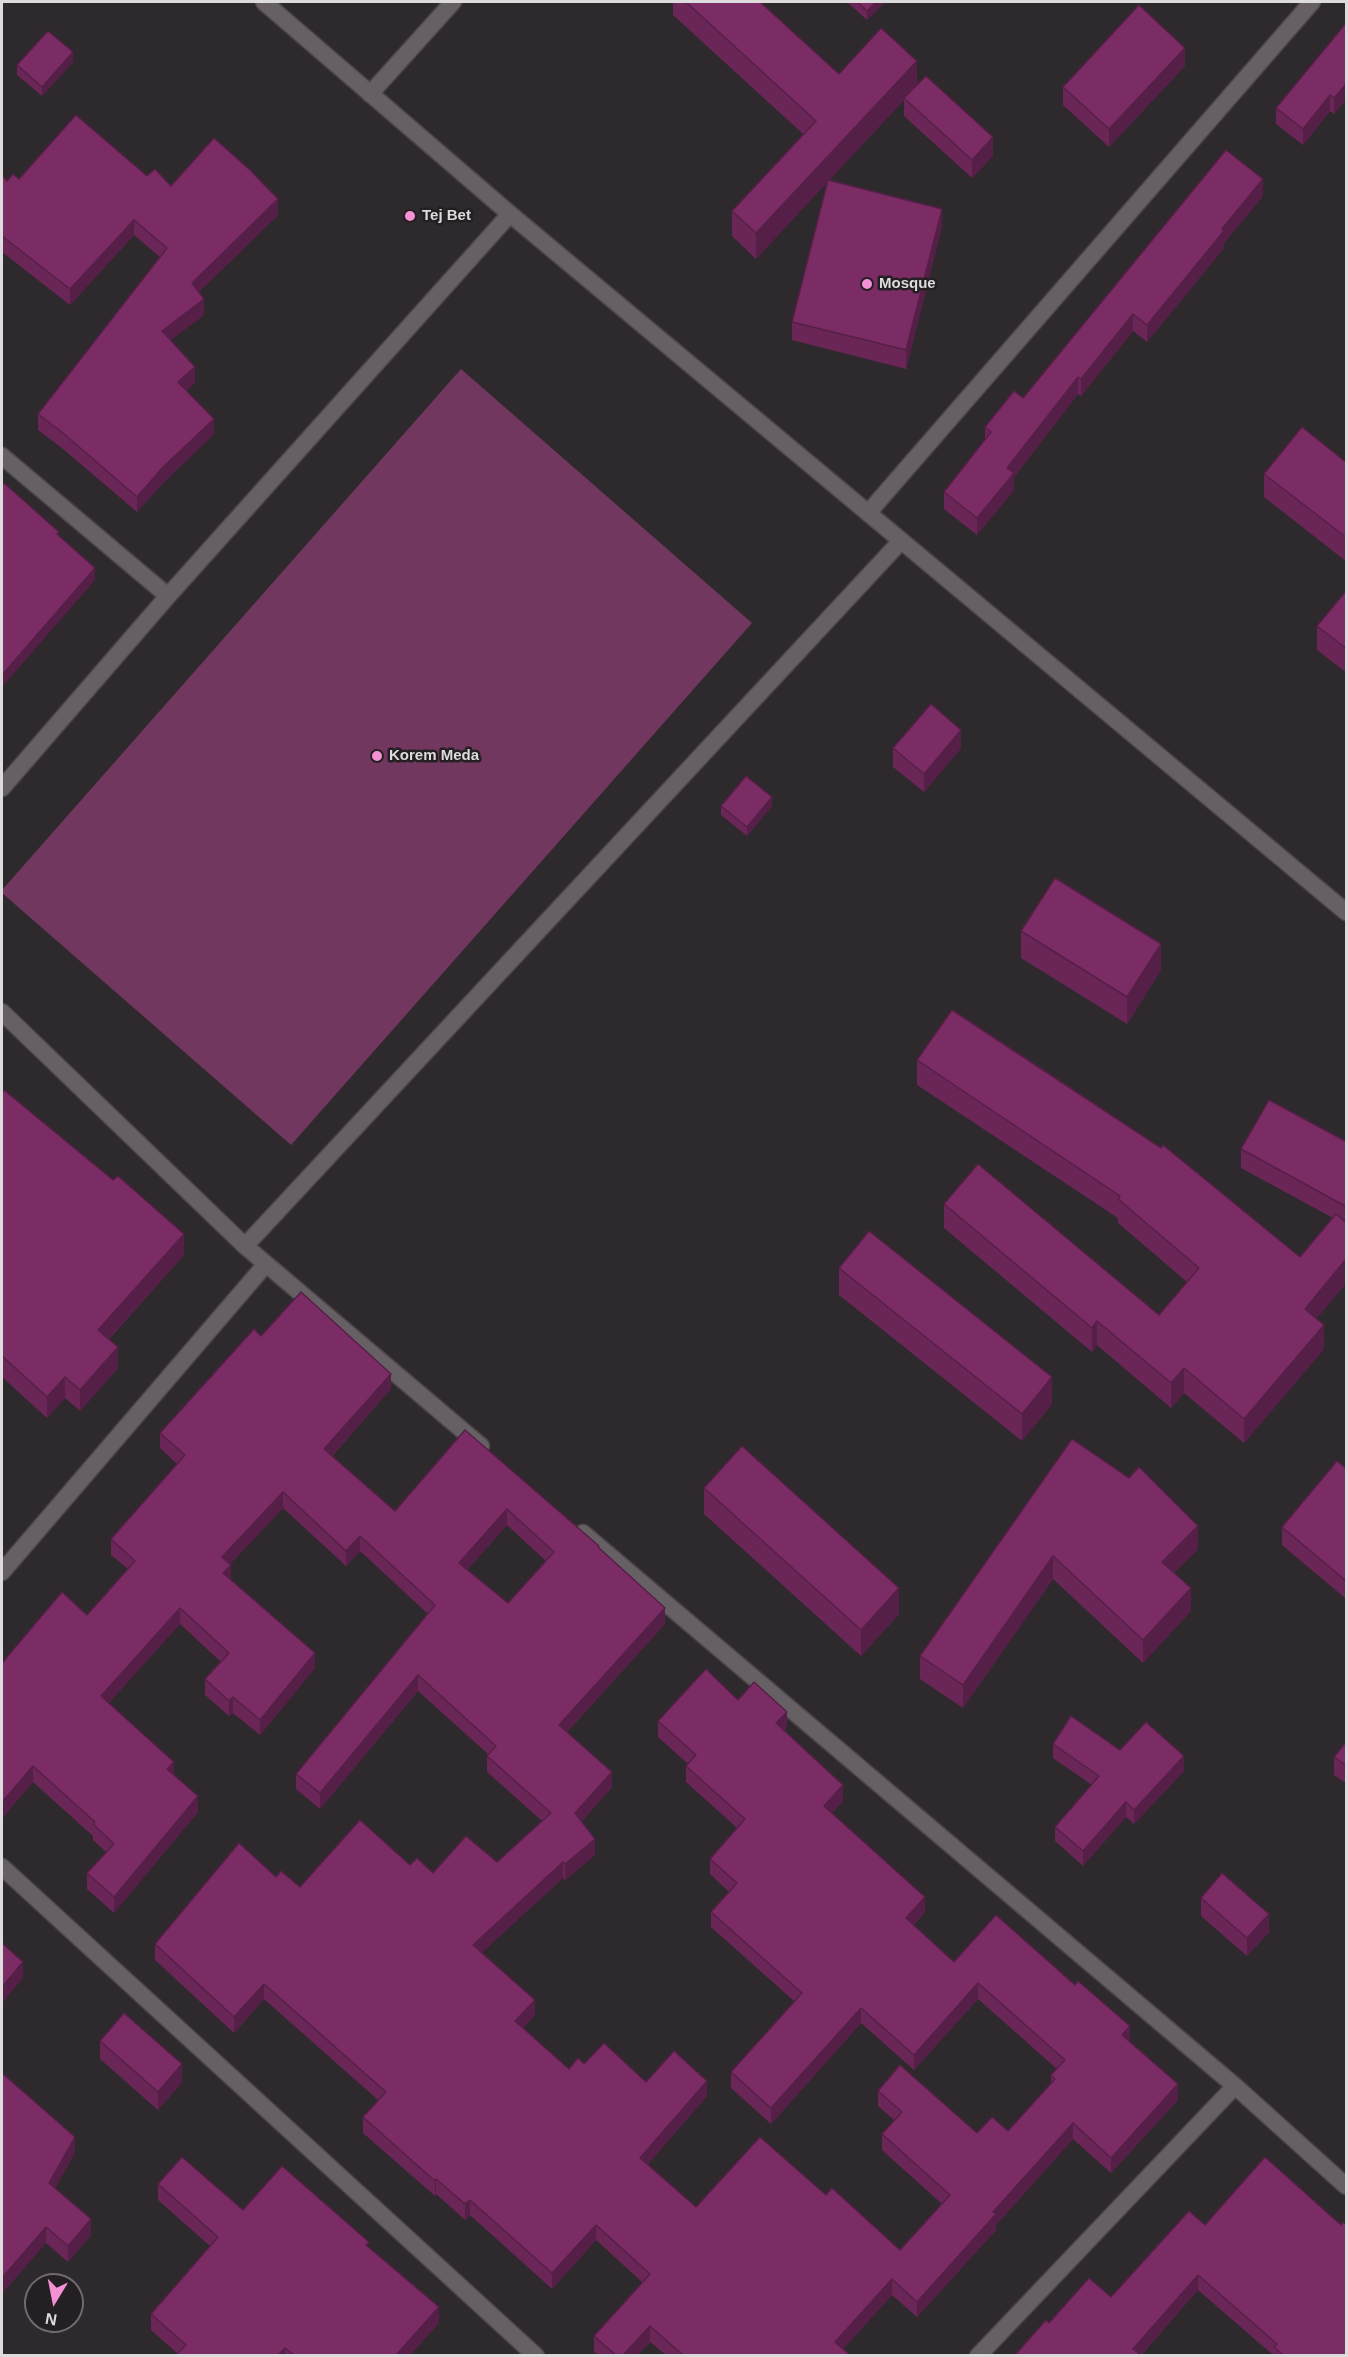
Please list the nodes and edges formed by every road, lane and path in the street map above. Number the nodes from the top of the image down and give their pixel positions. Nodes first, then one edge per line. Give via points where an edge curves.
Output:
1 (264, 2) edge
2 (453, 2) edge
3 (1312, 2) edge
4 (370, 94) junction
5 (510, 214) junction
6 (2, 456) edge
7 (868, 513) junction
8 (901, 541) junction
9 (168, 596) junction
10 (2, 788) edge
11 (1347, 912) edge
12 (2, 1012) edge
13 (245, 1246) junction
14 (266, 1264) junction
15 (495, 1458) edge
16 (568, 1520) edge
17 (2, 1572) edge
18 (2, 1867) edge
19 (1235, 2086) junction
20 (1347, 2186) edge
21 (536, 2355) edge
22 (978, 2355) edge

1 - 4 street
2 - 4 street
3 - 7 street
4 - 5 street
5 - 7 street
5 - 9 street
6 - 9 street
7 - 8 street
8 - 11 street
8 - 13 street
9 - 10 street
12 - 13 street
13 - 14 street
14 - 15 street
14 - 17 street
16 - 19 street
18 - 21 street
19 - 20 street
19 - 22 street

